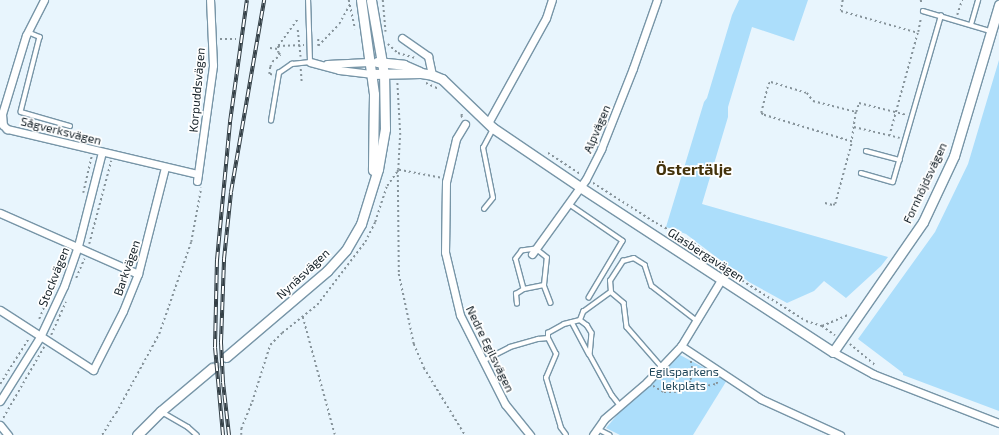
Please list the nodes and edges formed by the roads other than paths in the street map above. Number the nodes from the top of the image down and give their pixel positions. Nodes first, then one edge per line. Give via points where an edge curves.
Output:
1 (44, 0) edge
2 (210, 0) edge
3 (308, 0) edge
4 (361, 0) edge
5 (371, 0) edge
6 (552, 0) edge
7 (657, 0) edge
8 (978, 0) edge
9 (999, 5) edge
10 (923, 11) road end
11 (941, 16) junction
12 (971, 25) junction
13 (991, 31) junction
14 (28, 32) junction
15 (402, 38) dead end
16 (310, 62) junction
17 (369, 62) junction
18 (382, 62) junction
19 (323, 64) junction
20 (371, 74) junction
21 (384, 74) junction
22 (432, 75) junction
23 (422, 78) junction
24 (271, 121) dead end
25 (465, 124) dead end
26 (1, 125) edge
27 (490, 125) junction
28 (70, 126) dead end
29 (866, 151) dead end
30 (102, 152) junction
31 (900, 160) junction
32 (165, 167) junction
33 (861, 173) dead end
34 (198, 178) joint
35 (580, 187) junction
36 (372, 190) junction
37 (569, 204) junction
38 (484, 209) dead end
39 (0, 213) edge
40 (78, 246) junction
41 (534, 251) junction
42 (138, 274) junction
43 (721, 280) junction
44 (544, 285) junction
45 (524, 289) junction
46 (610, 292) junction
47 (590, 298) dead end
48 (517, 304) dead end
49 (551, 304) dead end
50 (0, 310) edge
51 (580, 320) junction
52 (696, 320) junction
53 (572, 322) junction
54 (40, 337) junction
55 (548, 338) junction
56 (681, 346) junction
57 (833, 352) junction
58 (590, 355) junction
59 (226, 357) tunnel mouth
60 (483, 361) junction
61 (661, 366) junction
62 (212, 368) tunnel mouth
63 (0, 401) edge
64 (619, 404) junction
65 (161, 411) junction
66 (999, 423) edge
67 (0, 425) edge
68 (598, 428) junction
69 (8, 435) edge
70 (137, 435) edge
71 (197, 435) edge
72 (530, 435) edge
73 (566, 435) edge
74 (593, 435) edge
75 (610, 435) edge
76 (840, 435) edge

1 - 14 street, Sågverksvägen
2 - 34 street, Korpuddsvägen via 213,65
3 - 16 lane
4 - 17 street, Nynäsvägen
5 - 18 street, Nynäsvägen
6 - 27 street via 543,24
7 - 35 street, Alpvägen via 601,149
8 - 12 lane
9 - 13 street, Fornhöjdsvägen
10 - 11 lane
11 - 12 lane
11 - 31 lane
12 - 13 lane
13 - 57 street, Fornhöjdsvägen via 954,156 923,222
14 - 26 street, Sågverksvägen via 2,114
14 - 28 lane via 40,38 21,112
15 - 22 street via 428,56
16 - 19 street
16 - 24 lane via 286,66 279,73
17 - 18 street, Glasbergavägen
17 - 19 street
17 - 20 street, Nynäsvägen
18 - 21 street, Nynäsvägen
18 - 23 street, Glasbergavägen via 408,66
19 - 20 street via 339,70
20 - 21 street, Glasbergavägen
20 - 36 street, Nynäsvägen via 375,125
21 - 23 street, Glasbergavägen
21 - 36 street, Nynäsvägen via 385,129
22 - 23 street, Glasbergavägen
22 - 27 street, Glasbergavägen via 449,84
25 - 60 street, Nedre Egilsvägen via 456,139 447,179 445,252 460,315
26 - 30 street, Sågverksvägen via 7,129
27 - 35 street, Glasbergavägen
27 - 38 lane via 483,148 493,198
29 - 31 lane
30 - 32 street, Sågverksvägen
30 - 40 street, Stockvägen
31 - 33 lane via 893,182
32 - 34 street, Sågverksvägen
32 - 42 street, Barkvägen
35 - 37 street, Alpvägen
35 - 43 street, Glasbergavägen
36 - 59 street, Nynäsvägen via 361,224 337,261
37 - 41 street, Alpvägen
37 - 47 lane via 623,241
39 - 40 street
40 - 42 street
40 - 54 street, Stockvägen via 64,286
41 - 44 lane via 547,258
41 - 45 lane via 522,251 516,259
42 - 54 street, Barkvägen via 123,311 93,370
43 - 52 street
43 - 57 street, Glasbergavägen
44 - 45 lane
44 - 49 lane
45 - 48 lane via 516,294
46 - 51 lane via 583,312
46 - 52 lane via 610,281 623,261 634,258 645,265 652,286
46 - 61 lane via 624,303 627,327
50 - 54 street
51 - 53 lane
51 - 58 lane via 592,333
52 - 56 street
53 - 55 lane via 548,333
53 - 58 lane
54 - 63 street, Stockvägen
55 - 60 lane via 510,347
55 - 73 lane via 556,354 546,378 561,428
56 - 61 street
56 - 76 street via 761,399
57 - 66 street, Glasbergavägen via 873,374
58 - 64 lane
60 - 72 street, Nedre Egilsvägen via 505,404
61 - 64 street
62 - 65 street
64 - 68 street
65 - 70 street
65 - 71 lane
67 - 69 street
68 - 74 street
68 - 75 lane

